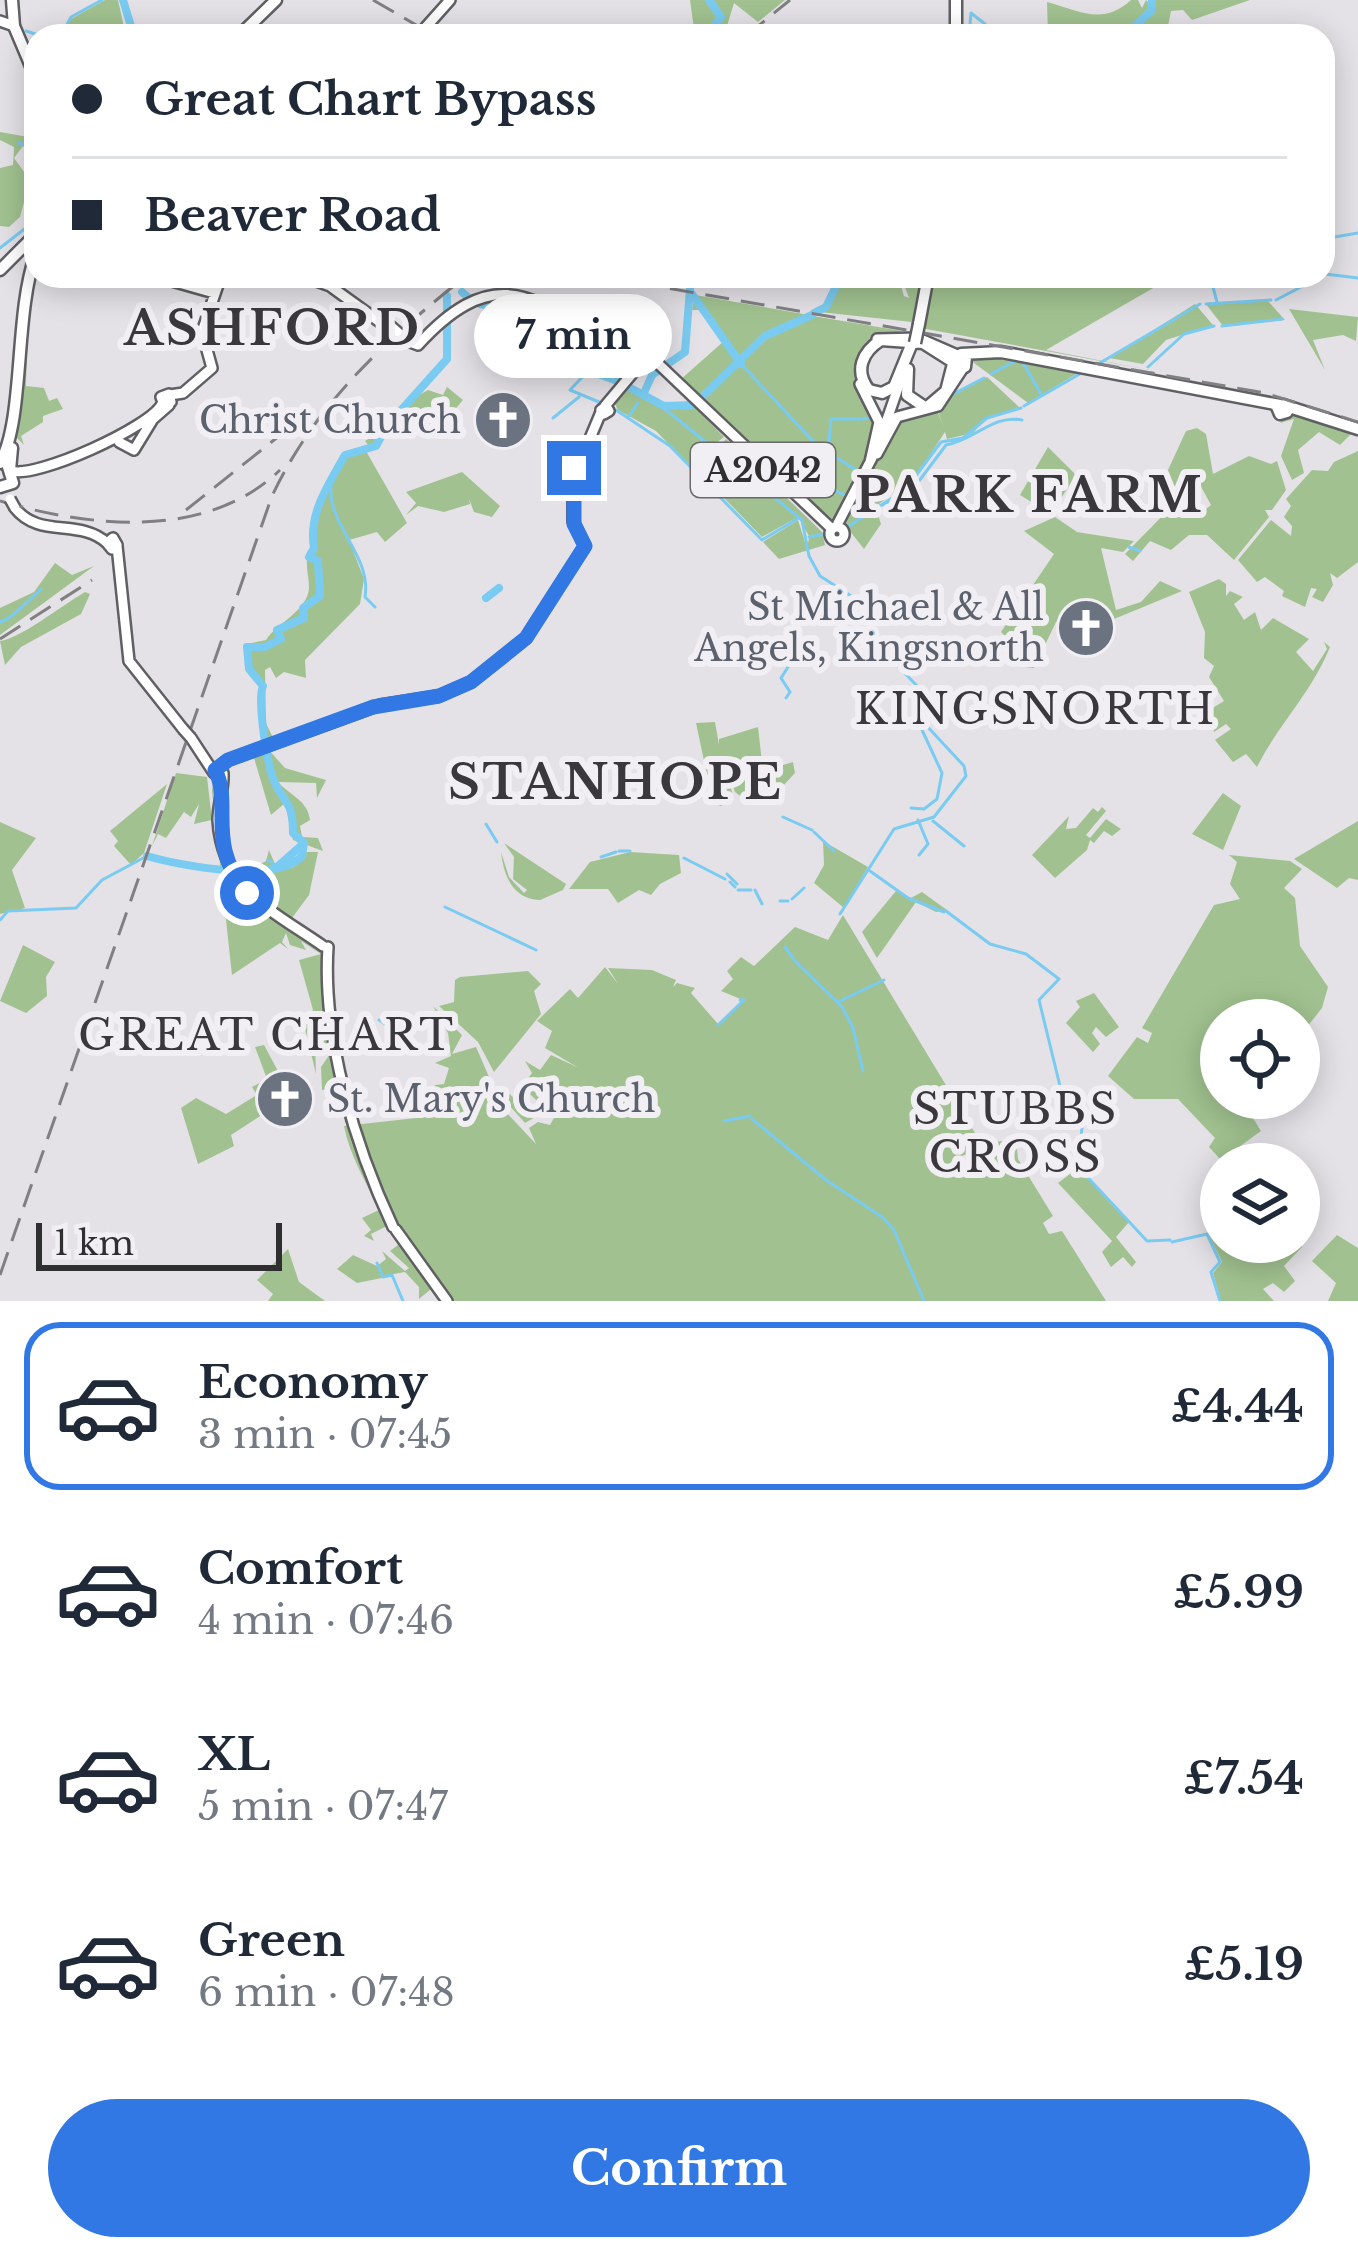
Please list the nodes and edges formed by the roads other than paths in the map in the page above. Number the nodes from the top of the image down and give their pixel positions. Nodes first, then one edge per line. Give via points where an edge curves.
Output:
1 (12, 0) edge
2 (272, 0) edge
3 (450, 0) edge
4 (0, 21) edge
5 (247, 24) edge
6 (429, 24) edge
7 (14, 26) junction
8 (24, 50) edge
9 (24, 243) edge
10 (0, 267) edge
11 (28, 288) edge
12 (33, 288) edge
13 (193, 288) edge
14 (216, 288) edge
15 (333, 288) edge
16 (924, 288) edge
17 (213, 294) junction
18 (485, 299) junction
19 (639, 360) junction
20 (959, 360) junction
21 (907, 364) junction
22 (663, 368) junction
23 (168, 401) junction
24 (1358, 430) edge
25 (119, 438) junction
26 (874, 458) junction
27 (8, 486) edge
28 (835, 531) junction
29 (219, 770) junction
30 (447, 1301) edge

1 - 7 highway
2 - 5 highway
3 - 6 main road
4 - 7 main road
7 - 8 highway
9 - 10 highway
11 - 27 highway
12 - 27 highway
13 - 17 main road
14 - 17 main road
15 - 18 main road, A2042, bridge via 417,344
16 - 21 highway, bridge
17 - 23 main road via 202,328 213,369
18 - 19 main road, A2042 via 531,295
18 - 19 main road, A2042 via 520,289 540,295
19 - 22 main road, A2042
19 - 29 main road via 575,471 574,524 586,539 553,601 516,647 454,691 348,717
20 - 21 highway via 940,402 926,408 907,395
20 - 21 highway via 889,338 863,358 863,383 886,393
20 - 24 highway via 982,350 1089,368
20 - 26 main road via 938,406 897,417
20 - 26 main road via 898,335 865,348 857,374 879,422
21 - 26 main road, A2042
22 - 28 main road, A2042
22 - 28 main road, A2042
23 - 25 main road
23 - 25 main road via 134,450
25 - 27 main road
26 - 28 main road, A2042
27 - 29 main road via 40,524 86,528 113,547 130,663
29 - 30 main road via 218,822 232,870 268,913 324,946 351,1118 370,1178

